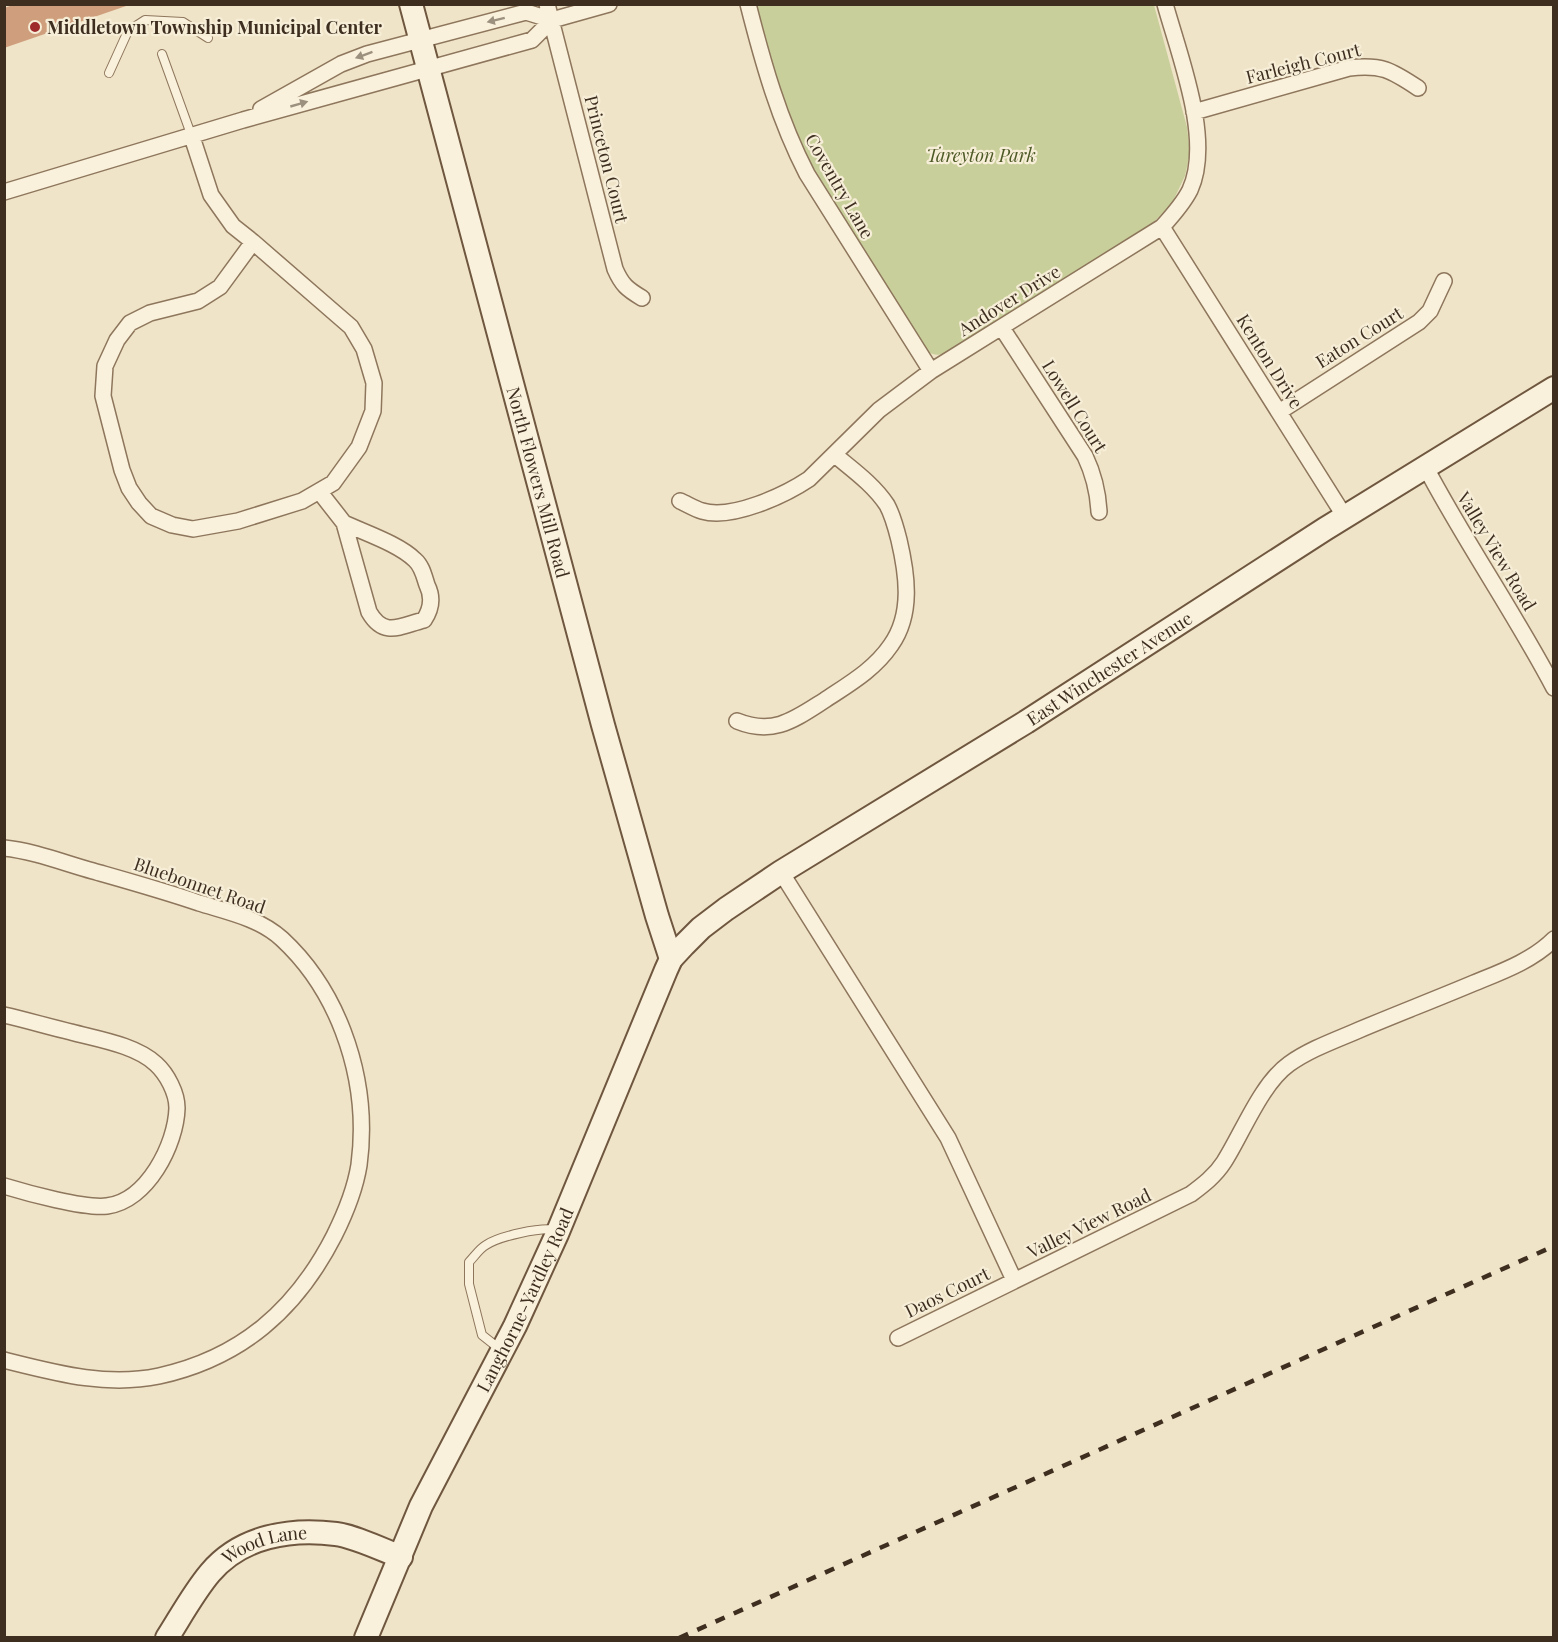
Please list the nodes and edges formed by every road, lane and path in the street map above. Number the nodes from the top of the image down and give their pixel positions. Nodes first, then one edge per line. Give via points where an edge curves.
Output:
1 (411, 4) edge
2 (548, 4) edge
3 (609, 4) edge
4 (748, 4) edge
5 (1165, 4) edge
6 (552, 20) junction
7 (208, 38) dead end
8 (420, 39) junction
9 (162, 54) dead end
10 (429, 70) junction
11 (109, 73) dead end
12 (1418, 88) dead end
13 (1194, 112) junction
14 (243, 120) junction
15 (192, 137) junction
16 (4, 192) edge
17 (1162, 227) junction
18 (253, 242) junction
19 (1444, 281) dead end
20 (642, 298) dead end
21 (1002, 328) junction
22 (931, 371) junction
23 (1554, 388) edge
24 (1279, 412) junction
25 (835, 455) junction
26 (1425, 466) junction
27 (319, 491) junction
28 (680, 501) dead end
29 (1099, 512) dead end
30 (1345, 518) junction
31 (344, 523) junction
32 (1554, 688) edge
33 (737, 721) dead end
34 (4, 848) edge
35 (781, 872) junction
36 (1554, 939) edge
37 (671, 959) junction
38 (4, 1015) edge
39 (4, 1186) edge
40 (558, 1230) junction
41 (1014, 1280) junction
42 (898, 1338) dead end
43 (502, 1351) junction
44 (4, 1360) edge
45 (401, 1557) junction
46 (167, 1638) edge
47 (366, 1638) edge

1 - 8 main road, North Flowers Mill Road
2 - 6 street, Princeton Court
3 - 6 street
4 - 22 street, Coventry Lane via 794,149
5 - 13 street, Andover Drive
6 -> 8 street via 526,12
6 - 10 street via 532,40
6 - 20 street, Princeton Court via 615,269 621,283
7 - 11 lane via 183,22 145,20 128,32
8 - 10 main road, North Flowers Mill Road
8 -> 14 street via 341,64
9 - 15 lane
14 -> 10 street
10 - 37 main road, North Flowers Mill Road via 603,725
12 - 13 street, Farleigh Court via 1378,67 1349,68
13 - 17 street, Andover Drive via 1198,156 1194,180 1179,208
14 - 15 street
15 - 16 street
15 - 18 street via 211,195 233,226
17 - 21 street, Andover Drive
17 - 24 street, Kenton Drive
18 - 27 street via 351,327 364,349 374,383 373,411 359,447 333,483
18 - 27 street via 220,287 198,301 150,313 130,323 117,340 105,366 103,396 122,470 134,496 151,516 193,529 238,521 302,501
19 - 24 street, Eaton Court via 1430,311 1419,322
21 - 22 street, Andover Drive
21 - 29 street, Lowell Court via 1085,456 1095,482
22 - 25 street, Andover Drive via 879,410
23 - 26 main road, East Winchester Avenue
24 - 30 street, Kenton Drive
25 - 28 street, Andover Drive via 797,487 738,509 703,512
25 - 33 street via 876,491 894,520 907,587 902,622 896,638 875,665 811,709 771,728
26 - 30 main road, East Winchester Avenue
26 - 32 street, Valley View Road
27 - 31 street
30 - 35 main road, East Winchester Avenue via 1026,722
31 - 31 street via 414,558 431,594 424,620 391,629 374,622
34 - 44 street, Bluebonnet Road via 151,887 248,918 271,930 303,962 336,1013 356,1074 361,1128 350,1201 321,1262 292,1300 255,1334 191,1367 141,1379 66,1376
35 - 37 main road, East Winchester Avenue via 701,928
35 - 41 street, Valley View Road via 948,1138
36 - 41 street, Valley View Road via 1530,958 1495,975 1293,1061 1275,1078 1245,1122 1224,1163 1210,1179 1184,1198
37 - 40 main road, Langhorne-Yardley Road
38 - 39 street via 120,1044 155,1062 168,1078 177,1106 174,1131 161,1161 133,1196 108,1206 89,1205
40 - 43 main road, Langhorne-Yardley Road
40 - 43 lane via 546,1228 485,1245 469,1262 469,1284 482,1335
41 - 42 street, Daos Court
43 - 45 main road, Langhorne-Yardley Road via 421,1506
45 - 46 main road, Wood Lane via 338,1534 267,1536 237,1549 211,1572
45 - 47 main road, Langhorne-Yardley Road

